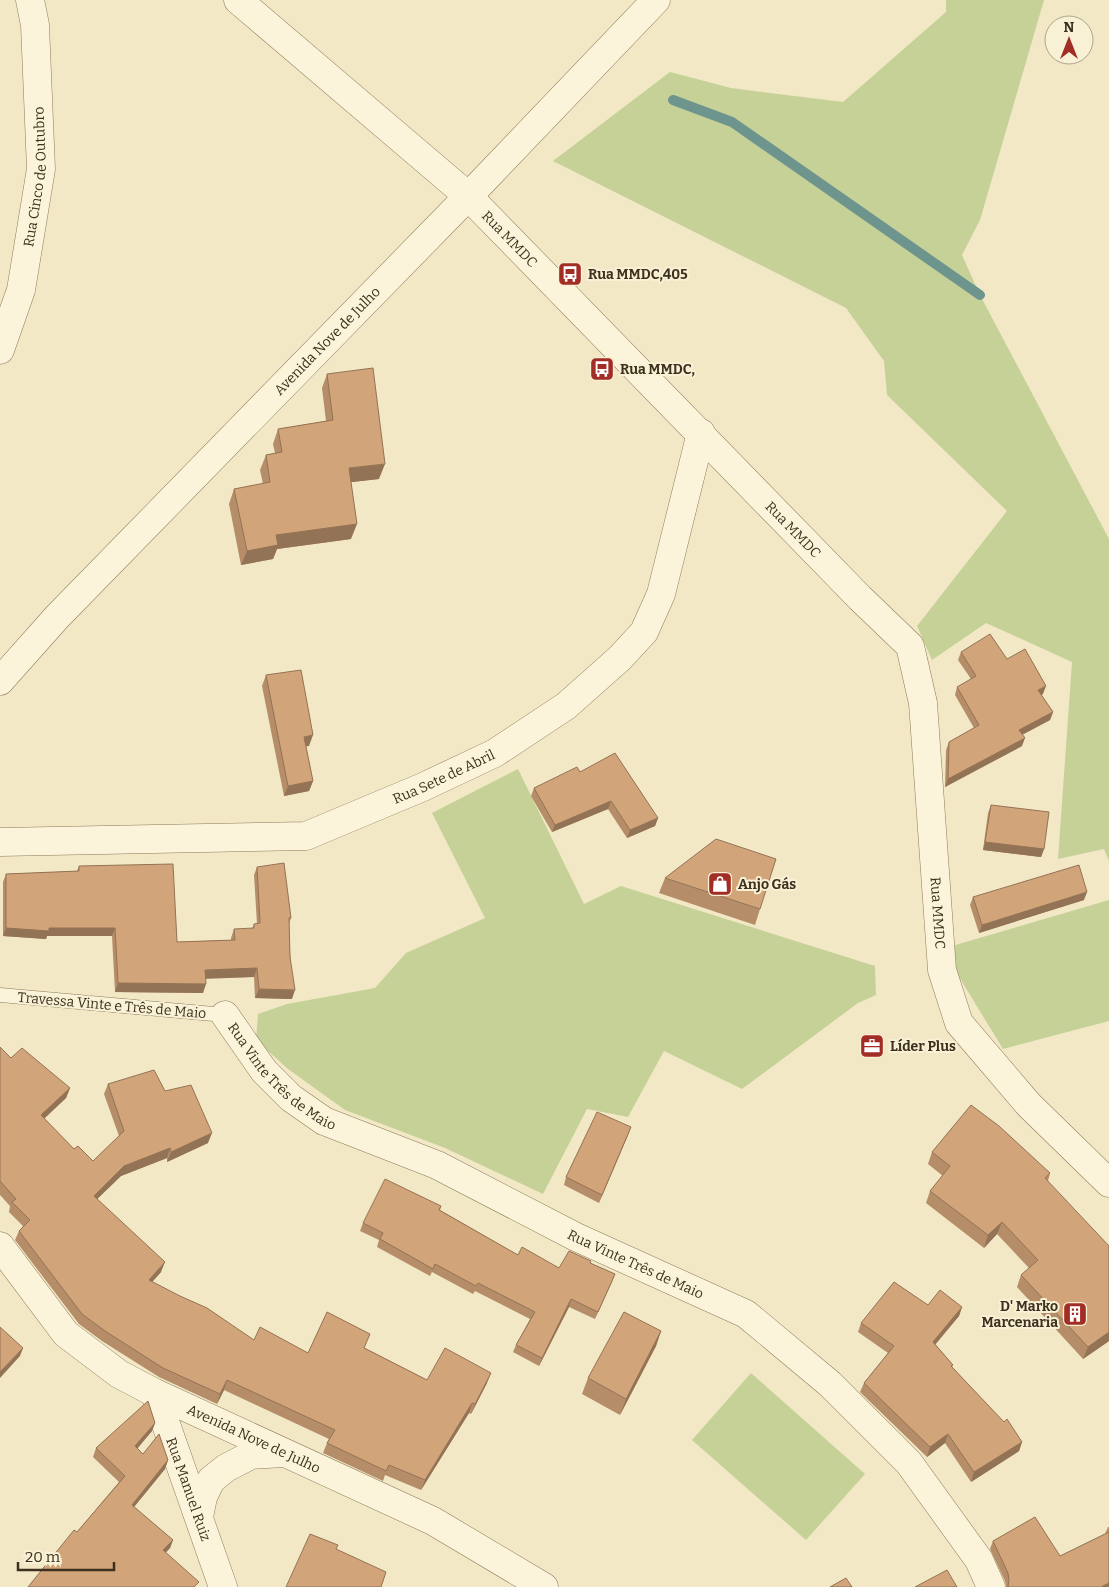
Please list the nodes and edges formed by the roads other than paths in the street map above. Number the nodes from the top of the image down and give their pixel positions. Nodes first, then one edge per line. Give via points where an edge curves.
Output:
1 (30, 0) edge
2 (238, 0) edge
3 (656, 0) edge
4 (468, 196) junction
5 (0, 350) edge
6 (701, 433) junction
7 (0, 681) edge
8 (0, 842) edge
9 (0, 995) edge
10 (225, 1015) joint
11 (1109, 1183) edge
12 (0, 1246) edge
13 (155, 1393) junction
14 (284, 1453) junction
15 (199, 1517) junction
16 (223, 1587) edge
17 (544, 1587) edge
18 (991, 1587) edge

1 - 5 street, Rua Cinco de Outubro via 35,25 41,169 21,290
2 - 4 street, Rua MMDC
3 - 4 street, Avenida Nove de Julho
4 - 6 street, Rua MMDC
4 - 7 street, Avenida Nove de Julho via 56,617
6 - 8 street, Rua Sete de Abril via 661,594 644,632 566,706 494,753 306,836
6 - 11 street, Rua MMDC via 910,646 923,703 942,970 959,1022 1029,1105
9 - 10 lane, Travessa Vinte e Três de Maio
10 - 18 street, Rua Vinte Três de Maio via 264,1071 291,1098 324,1121 437,1165 576,1237 746,1314 830,1384 908,1464 979,1560
12 - 13 street, Avenida Nove de Julho via 66,1334 119,1374
13 - 14 street, Avenida Nove de Julho
13 - 15 street, Rua Manuel Ruiz
14 - 15 street via 251,1456 226,1468 211,1480 202,1497
14 - 17 street, Avenida Nove de Julho via 433,1521
15 - 16 street, Rua Manuel Ruiz

